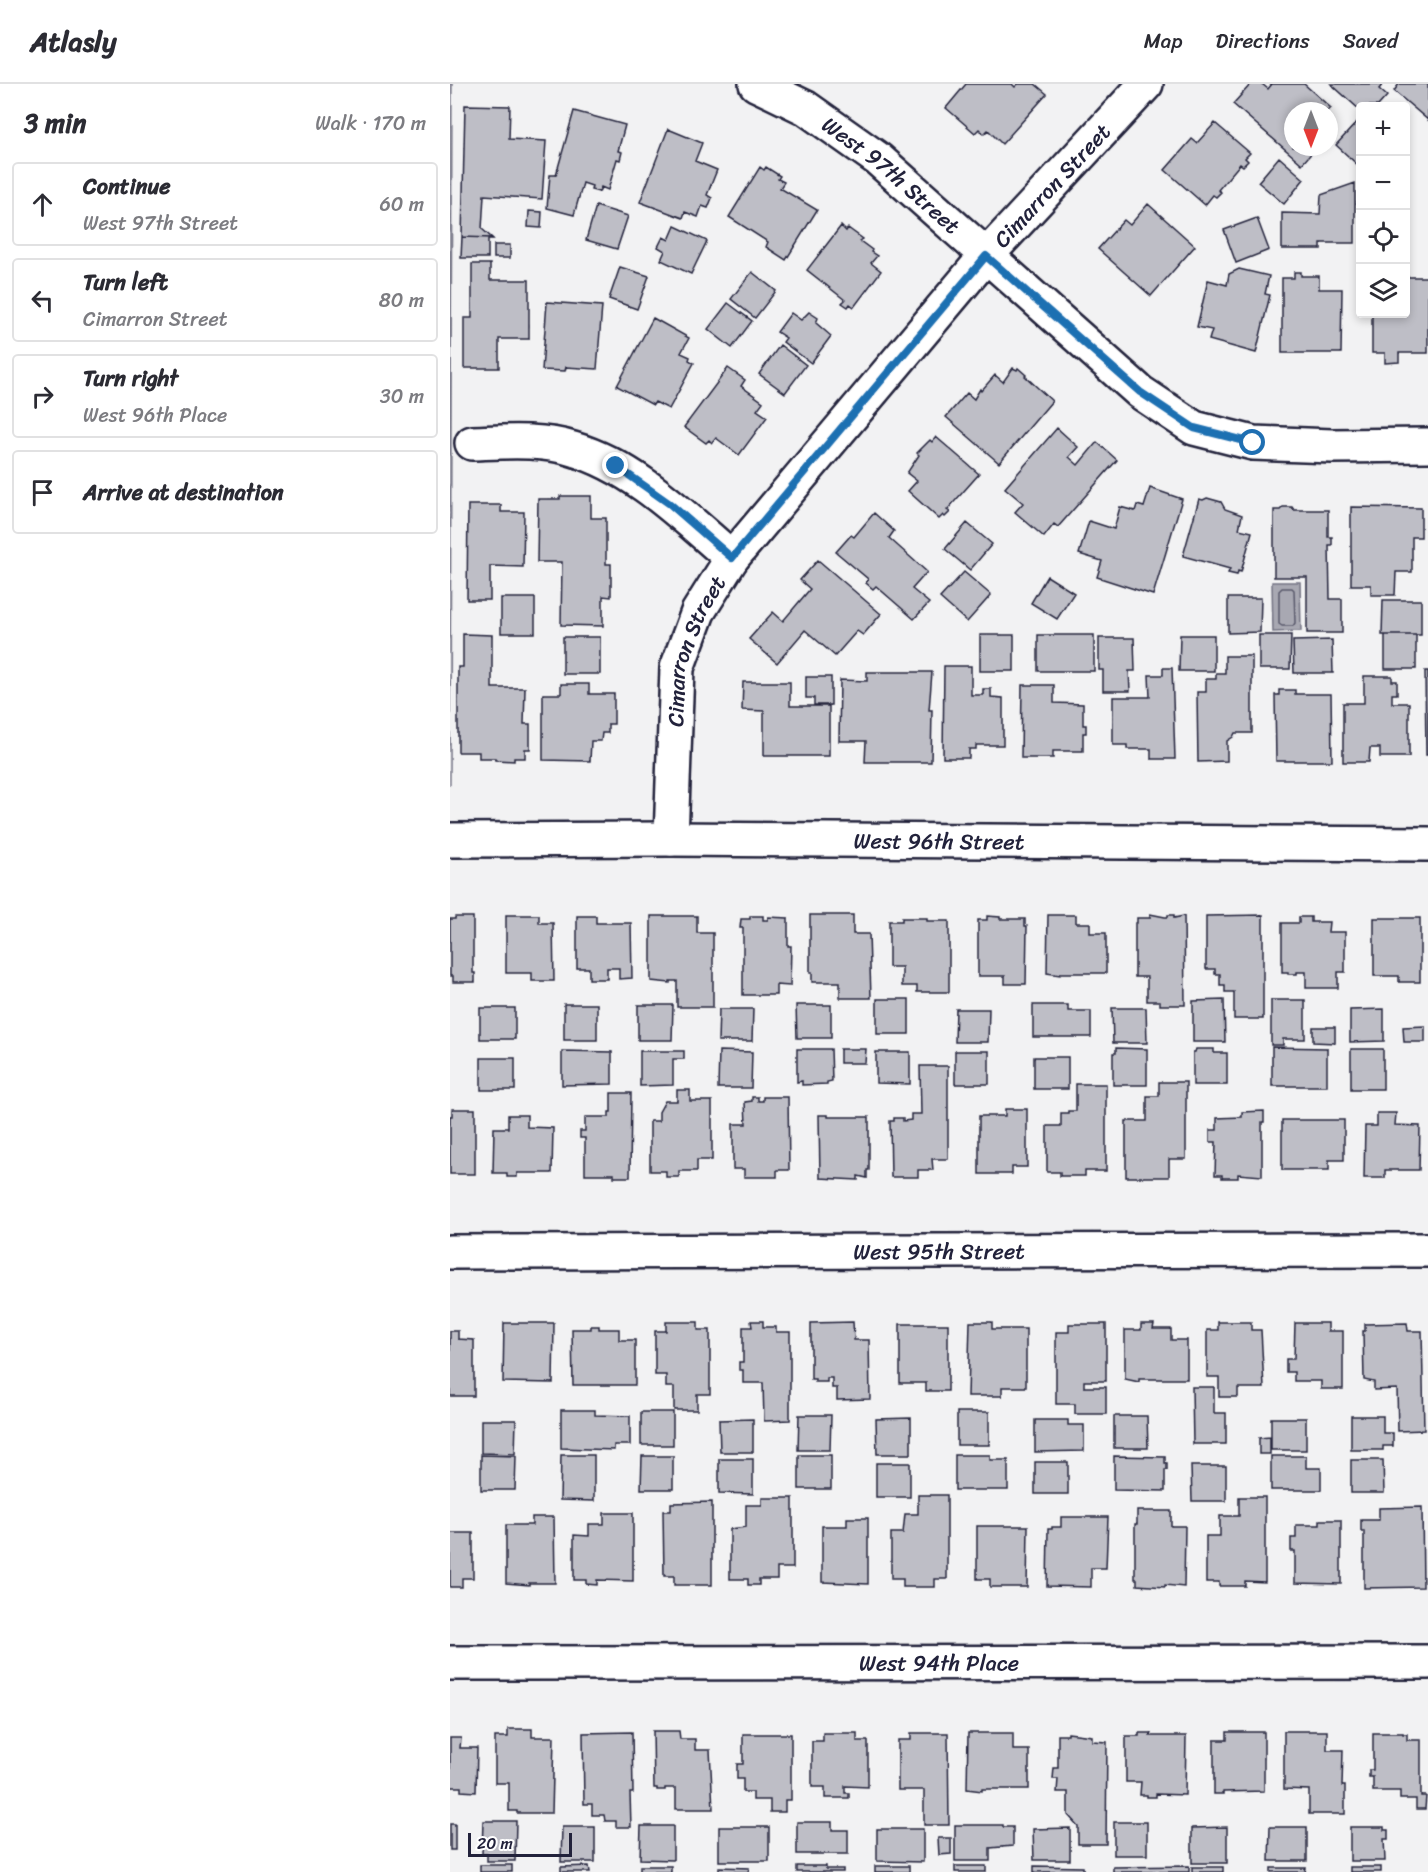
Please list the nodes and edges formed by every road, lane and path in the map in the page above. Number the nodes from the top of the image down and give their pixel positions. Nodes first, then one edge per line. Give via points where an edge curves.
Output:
1 (756, 84) edge
2 (1146, 84) edge
3 (986, 256) junction
4 (472, 443) dead end
5 (1428, 445) edge
6 (732, 558) junction
7 (671, 839) junction
8 (450, 840) edge
9 (1428, 844) edge
10 (1428, 1250) edge
11 (450, 1252) edge
12 (1428, 1662) edge
13 (450, 1663) edge

1 - 3 street, West 97th Street via 806,108 878,159
2 - 3 street, Cimarron Street
3 - 5 street, West 97th Street via 1140,392 1194,428 1253,443
3 - 6 street, Cimarron Street
4 - 6 street via 523,441 572,448 616,466 670,504
6 - 7 street, Cimarron Street via 698,612 677,668
7 - 8 street, West 96th Street
7 - 9 street, West 96th Street
10 - 11 street, West 95th Street
12 - 13 street, West 94th Place

